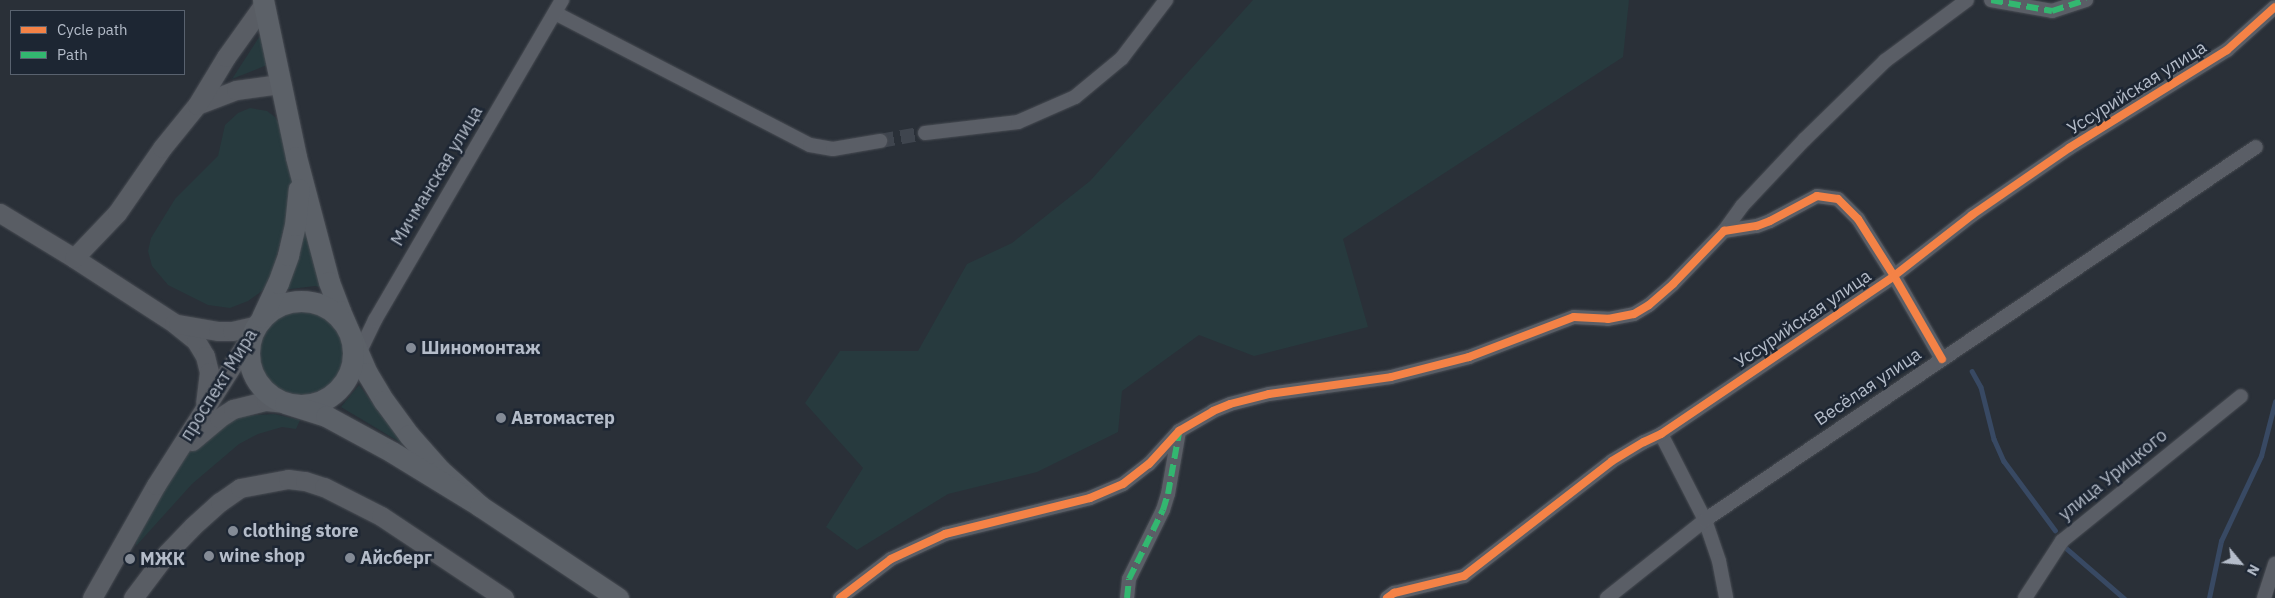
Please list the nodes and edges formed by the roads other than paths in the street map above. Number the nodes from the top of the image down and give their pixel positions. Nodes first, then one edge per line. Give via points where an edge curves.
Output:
1 (562, 0) edge
2 (1166, 0) edge
3 (1966, 0) edge
4 (1991, 0) edge
5 (2086, 0) edge
6 (263, 2) edge
7 (2275, 7) edge
8 (555, 13) junction
9 (280, 84) junction
10 (197, 105) junction
11 (925, 133) tunnel mouth
12 (880, 141) tunnel mouth
13 (2256, 147) dead end
14 (296, 156) junction
15 (0, 213) edge
16 (1724, 231) junction
17 (74, 258) junction
18 (1894, 276) junction
19 (174, 323) junction
20 (258, 325) junction
21 (348, 330) junction
22 (359, 354) junction
23 (1942, 359) junction
24 (349, 374) junction
25 (2241, 396) dead end
26 (285, 403) junction
27 (203, 412) junction
28 (1179, 431) junction
29 (1661, 434) junction
30 (156, 485) junction
31 (480, 506) junction
32 (1705, 520) junction
33 (2275, 564) edge
34 (92, 598) edge
35 (133, 598) edge
36 (504, 598) edge
37 (618, 598) edge
38 (840, 598) edge
39 (1127, 598) edge
40 (1387, 598) edge
41 (1607, 598) edge
42 (1726, 598) edge
43 (2025, 598) edge
44 (2264, 598) edge

1 - 8 street, Мичманская улица
2 - 11 street via 1122,58 1075,97 1018,122
3 - 16 street via 1885,61 1742,206
4 - 5 street via 2052,11
6 - 9 main road
6 - 10 main road
7 - 18 street, Уссурийская улица via 2227,50 2068,148 1972,215
8 - 12 street via 810,145 833,149
8 - 22 street, Мичманская улица via 374,320
9 - 10 main road via 236,90
9 - 14 main road
10 - 17 main road via 117,213
13 - 23 street, Весёлая улица
14 - 20 main road, проспект Мира via 300,191 295,225 278,283
14 - 21 main road via 329,282
15 - 17 main road
16 - 18 street via 1758,226 1818,196 1829,196 1846,206 1858,219
16 - 28 street via 1674,284 1634,314 1608,319 1574,317 1469,357 1392,377 1250,398 1213,411
17 - 19 main road
18 - 23 street
18 - 29 street, Уссурийская улица
19 - 20 main road via 218,331
19 - 27 main road via 196,341 205,356 209,390
20 - 21 main road via 278,307 305,301 325,306
20 - 26 main road via 249,353 254,373 265,390
20 - 27 main road, проспект Мира
21 - 22 main road
21 - 24 main road via 353,350
22 - 24 street, Мичманская улица
22 - 31 main road via 384,401 409,435 440,470
23 - 32 street, Весёлая улица
24 - 26 main road via 343,385 324,400 305,405
25 - 43 street, улица Урицкого via 2062,541
26 - 30 main road via 266,401 233,409 186,447
26 - 31 main road via 344,425
27 - 30 main road, проспект Мира
28 - 38 street via 1149,464 1123,484 1090,498 945,534 891,559
28 - 39 street via 1168,494 1129,579
29 - 32 street
29 - 40 street, Уссурийская улица via 1612,461 1464,576 1394,593
30 - 34 main road, проспект Мира
31 - 37 main road
32 - 41 street, Весёлая улица
32 - 42 street via 1719,561
33 - 44 street
35 - 36 main road via 167,553 220,502 240,488 288,479 324,487 381,516

